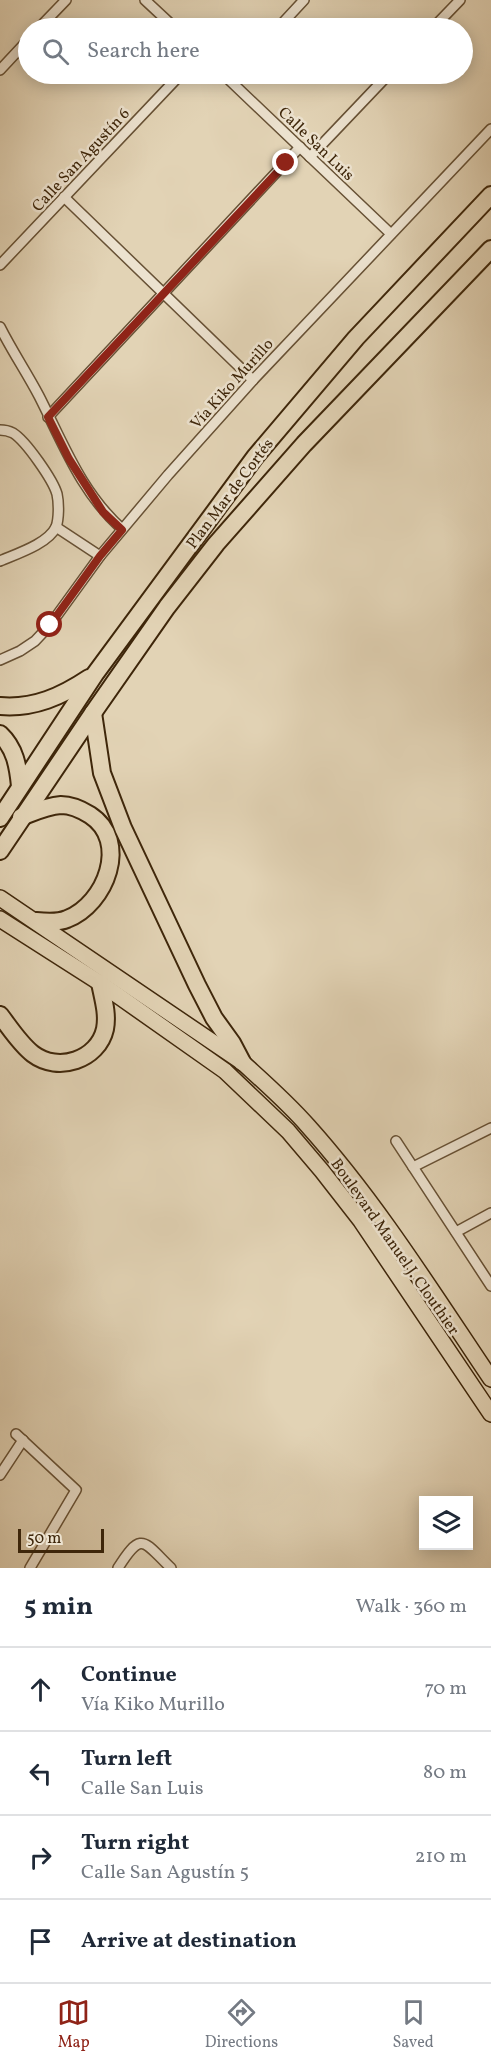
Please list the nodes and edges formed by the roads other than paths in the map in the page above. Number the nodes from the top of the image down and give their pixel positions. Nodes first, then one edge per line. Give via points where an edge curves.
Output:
1 (66, 0) edge
2 (147, 0) edge
3 (304, 0) edge
4 (460, 0) edge
5 (49, 18) edge
6 (165, 18) edge
7 (287, 18) edge
8 (443, 18) edge
9 (18, 51) edge
10 (0, 70) edge
11 (171, 84) edge
12 (238, 84) edge
13 (379, 84) edge
14 (491, 129) edge
15 (300, 147) junction
16 (310, 157) junction
17 (491, 195) edge
18 (64, 197) junction
19 (391, 234) junction
20 (491, 249) edge
21 (0, 266) edge
22 (163, 293) junction
23 (0, 327) edge
24 (253, 380) junction
25 (48, 417) junction
26 (0, 430) edge
27 (56, 527) junction
28 (122, 530) junction
29 (100, 556) junction
30 (0, 561) edge
31 (0, 660) edge
32 (95, 674) junction
33 (0, 706) edge
34 (93, 713) junction
35 (0, 734) edge
36 (20, 786) junction
37 (0, 818) edge
38 (21, 818) junction
39 (0, 851) edge
40 (0, 898) edge
41 (0, 919) edge
42 (36, 921) junction
43 (100, 983) junction
44 (0, 1015) edge
45 (242, 1062) junction
46 (491, 1128) edge
47 (396, 1141) dead end
48 (413, 1167) junction
49 (491, 1213) edge
50 (456, 1232) junction
51 (491, 1286) edge
52 (491, 1379) edge
53 (491, 1414) edge
54 (0, 1475) edge
55 (30, 1568) edge
56 (118, 1568) edge
57 (171, 1568) edge

1 - 5 street
2 - 6 street
3 - 7 street
4 - 8 street
9 - 10 street
11 - 18 street, Calle San Agustín 6
12 - 15 street, Calle San Luis
13 - 16 street
14 - 19 street, Vía Kiko Murillo
15 - 16 street, Calle San Luis
15 - 22 street
16 - 19 street, Calle San Luis
17 - 32 highway, Plan Mar de Cortés via 292,411
18 - 21 street, Calle San Agustín 6
18 - 22 street
19 - 24 street, Vía Kiko Murillo
20 - 34 highway, Plan Mar de Cortés via 304,444 216,544
22 - 24 street
22 - 25 street
23 - 25 street
24 - 28 street, Vía Kiko Murillo
25 - 28 street via 103,512
26 - 27 street via 18,438 48,476 57,495
27 - 29 street
27 - 30 street via 38,544
28 - 29 street, Vía Kiko Murillo
29 - 31 street, Vía Kiko Murillo via 35,641
32 - 33 highway via 70,691 44,701
32 - 36 highway, Plan Mar de Cortés
34 - 38 highway, Plan Mar de Cortés
34 - 45 highway via 102,773 123,828 197,985
35 - 36 highway via 14,752
36 - 37 highway, Plan Mar de Cortés
38 - 39 highway, Plan Mar de Cortés
38 - 42 highway via 44,807 63,805 81,809 105,828 112,848 102,885 81,912 66,920
40 - 42 main road, Boulevard Manuel J. Clouthier
41 - 43 main road, Boulevard Manuel J. Clouthier
42 - 45 main road, Boulevard Manuel J. Clouthier
43 - 44 highway via 106,1016 103,1035 96,1047 79,1060 58,1063 34,1055
43 - 53 main road, Boulevard Manuel J. Clouthier via 225,1071 288,1131 361,1221
45 - 52 main road, Boulevard Manuel J. Clouthier via 307,1124 339,1162
46 - 48 street
47 - 48 street
48 - 50 street
49 - 50 street
50 - 51 street
54 - 55 street via 20,1437 76,1490
56 - 57 street via 135,1544 141,1543

